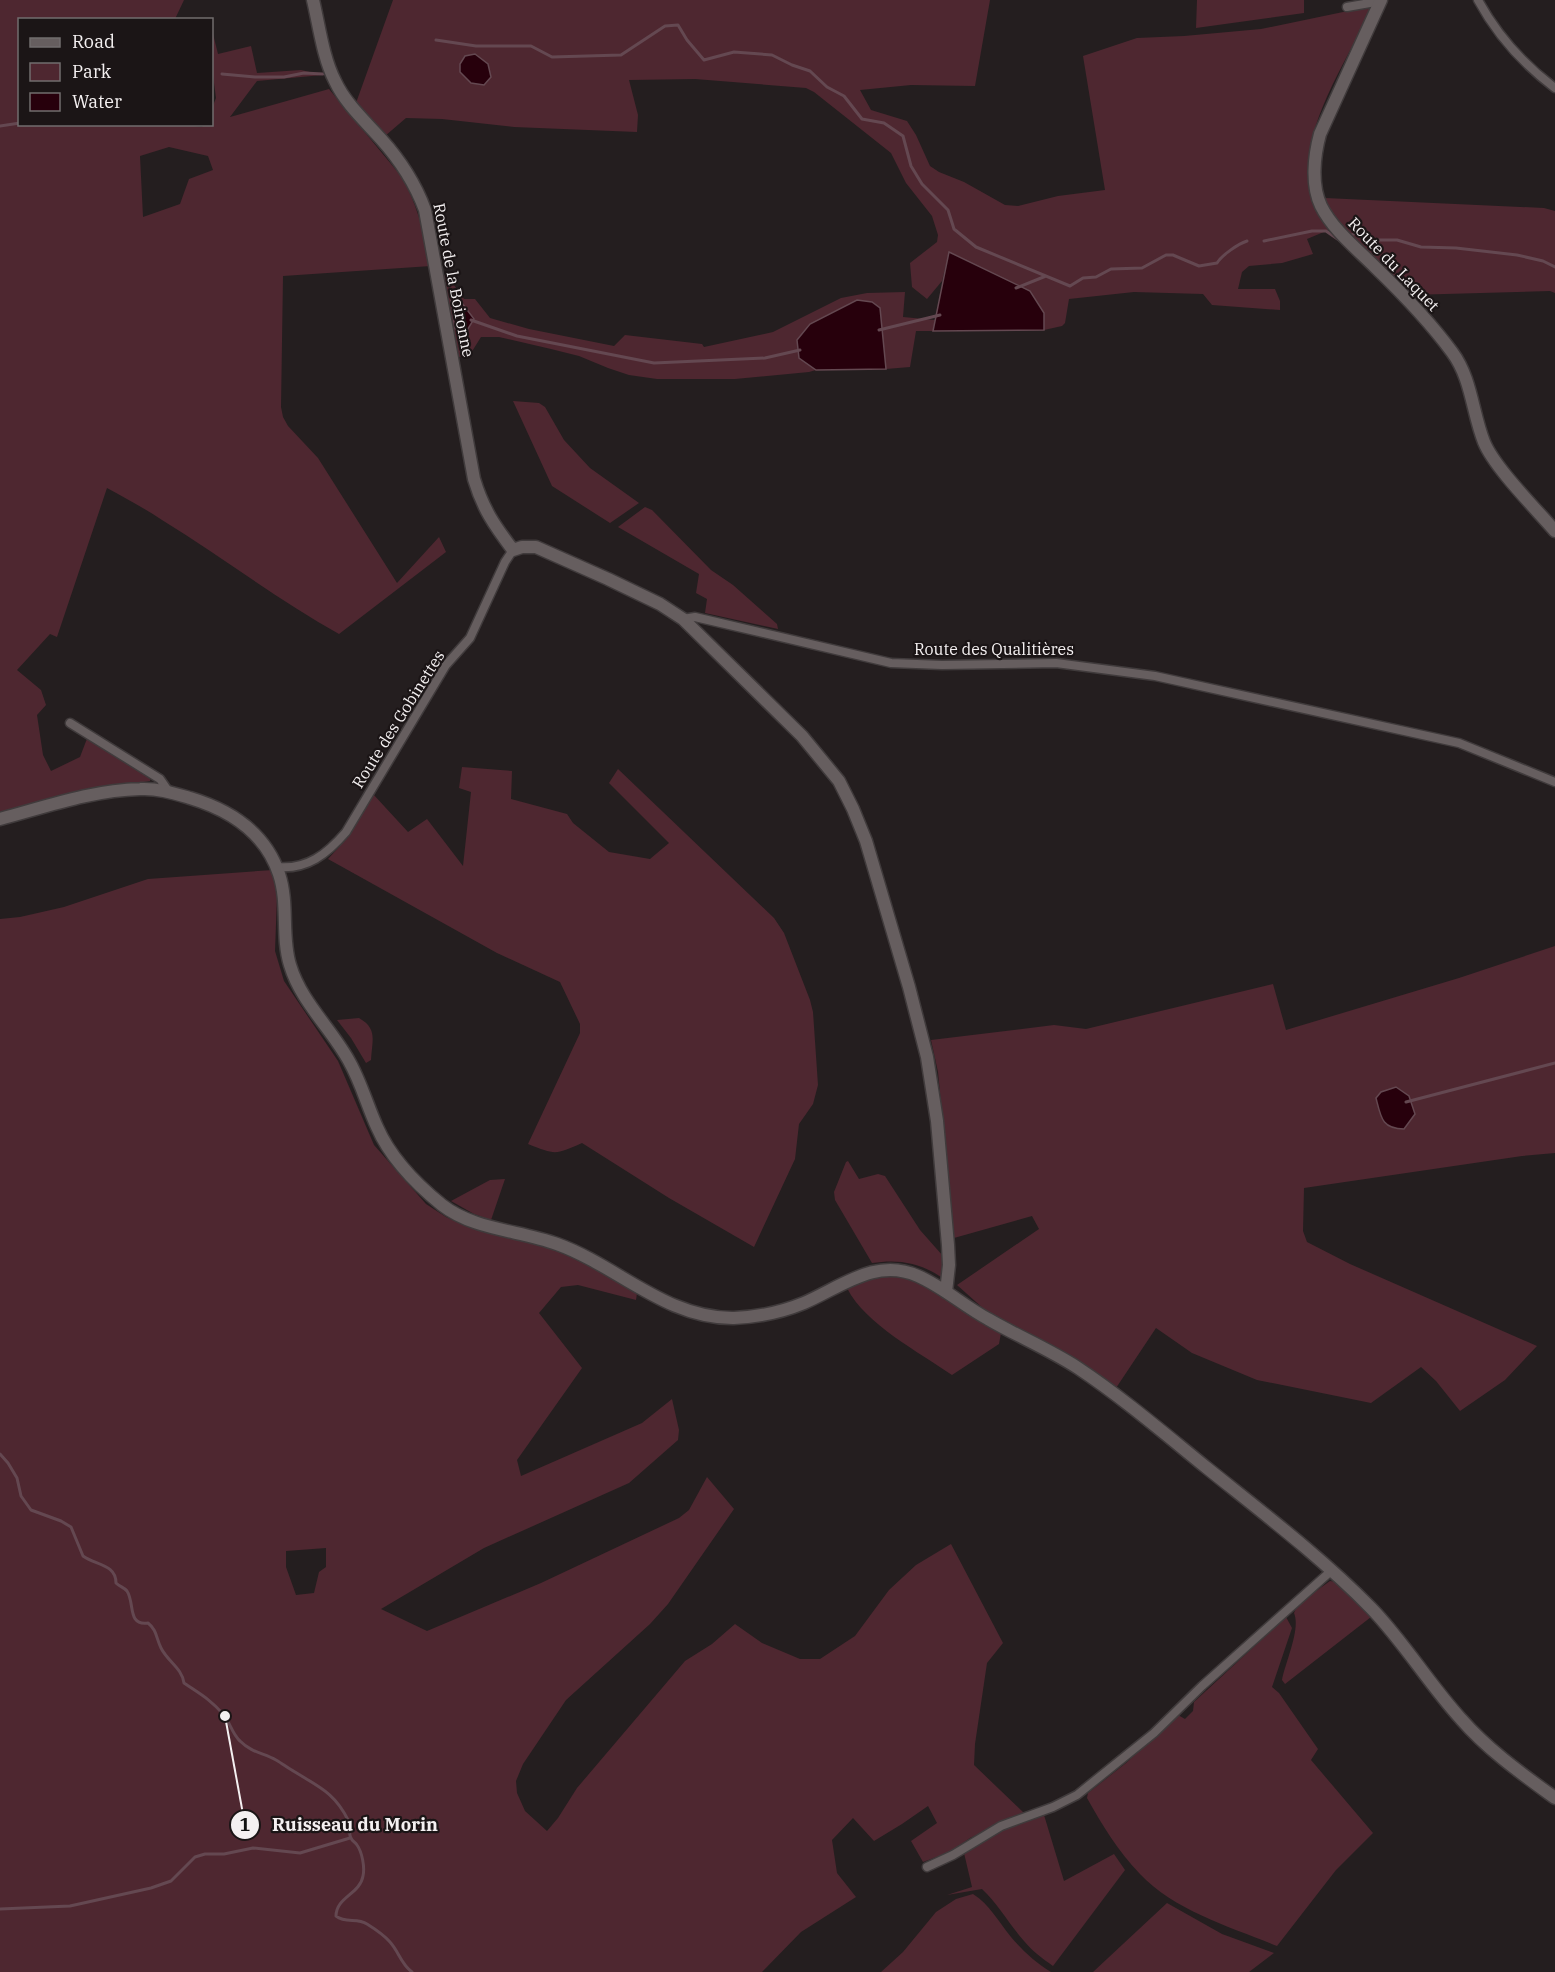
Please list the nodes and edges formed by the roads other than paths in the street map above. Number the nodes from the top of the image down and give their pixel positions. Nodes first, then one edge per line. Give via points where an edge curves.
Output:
1 (313, 0) edge
2 (1381, 0) edge
3 (1478, 0) edge
4 (1347, 8) dead end
5 (1555, 88) edge
6 (1555, 531) edge
7 (513, 550) junction
8 (683, 619) junction
9 (70, 723) dead end
10 (1555, 782) edge
11 (169, 792) junction
12 (0, 819) edge
13 (277, 867) junction
14 (946, 1292) junction
15 (1331, 1571) junction
16 (1555, 1798) edge
17 (927, 1867) dead end

1 - 7 street, Route de la Boironne via 335,82 393,153 420,195 429,222 474,479 481,502
2 - 4 street
2 - 6 street, Route du Laquet via 1320,134 1315,179 1318,199 1328,218 1454,354 1468,381 1488,451
3 - 5 street via 1523,61
7 - 8 street, Route des Qualitières via 537,547 660,604
7 - 13 street, Route des Gobinettes via 470,638 446,665 346,832 318,860
8 - 10 street, Route des Qualitières via 695,617 906,665 1056,663 1155,676 1459,743
8 - 14 street via 818,754 839,781 859,822 912,998 933,1089 949,1265
9 - 11 street via 160,779
11 - 12 street via 112,791
11 - 13 street via 211,804 241,821
13 - 14 street via 285,900 288,954 300,990 350,1063 393,1156 424,1190 451,1211 475,1222 561,1245 669,1304 713,1317 744,1317 782,1310 861,1275 886,1269 906,1271
14 - 15 street via 1087,1374
15 - 16 street via 1383,1622 1470,1728
15 - 17 street via 1154,1733 1077,1795 1001,1827

